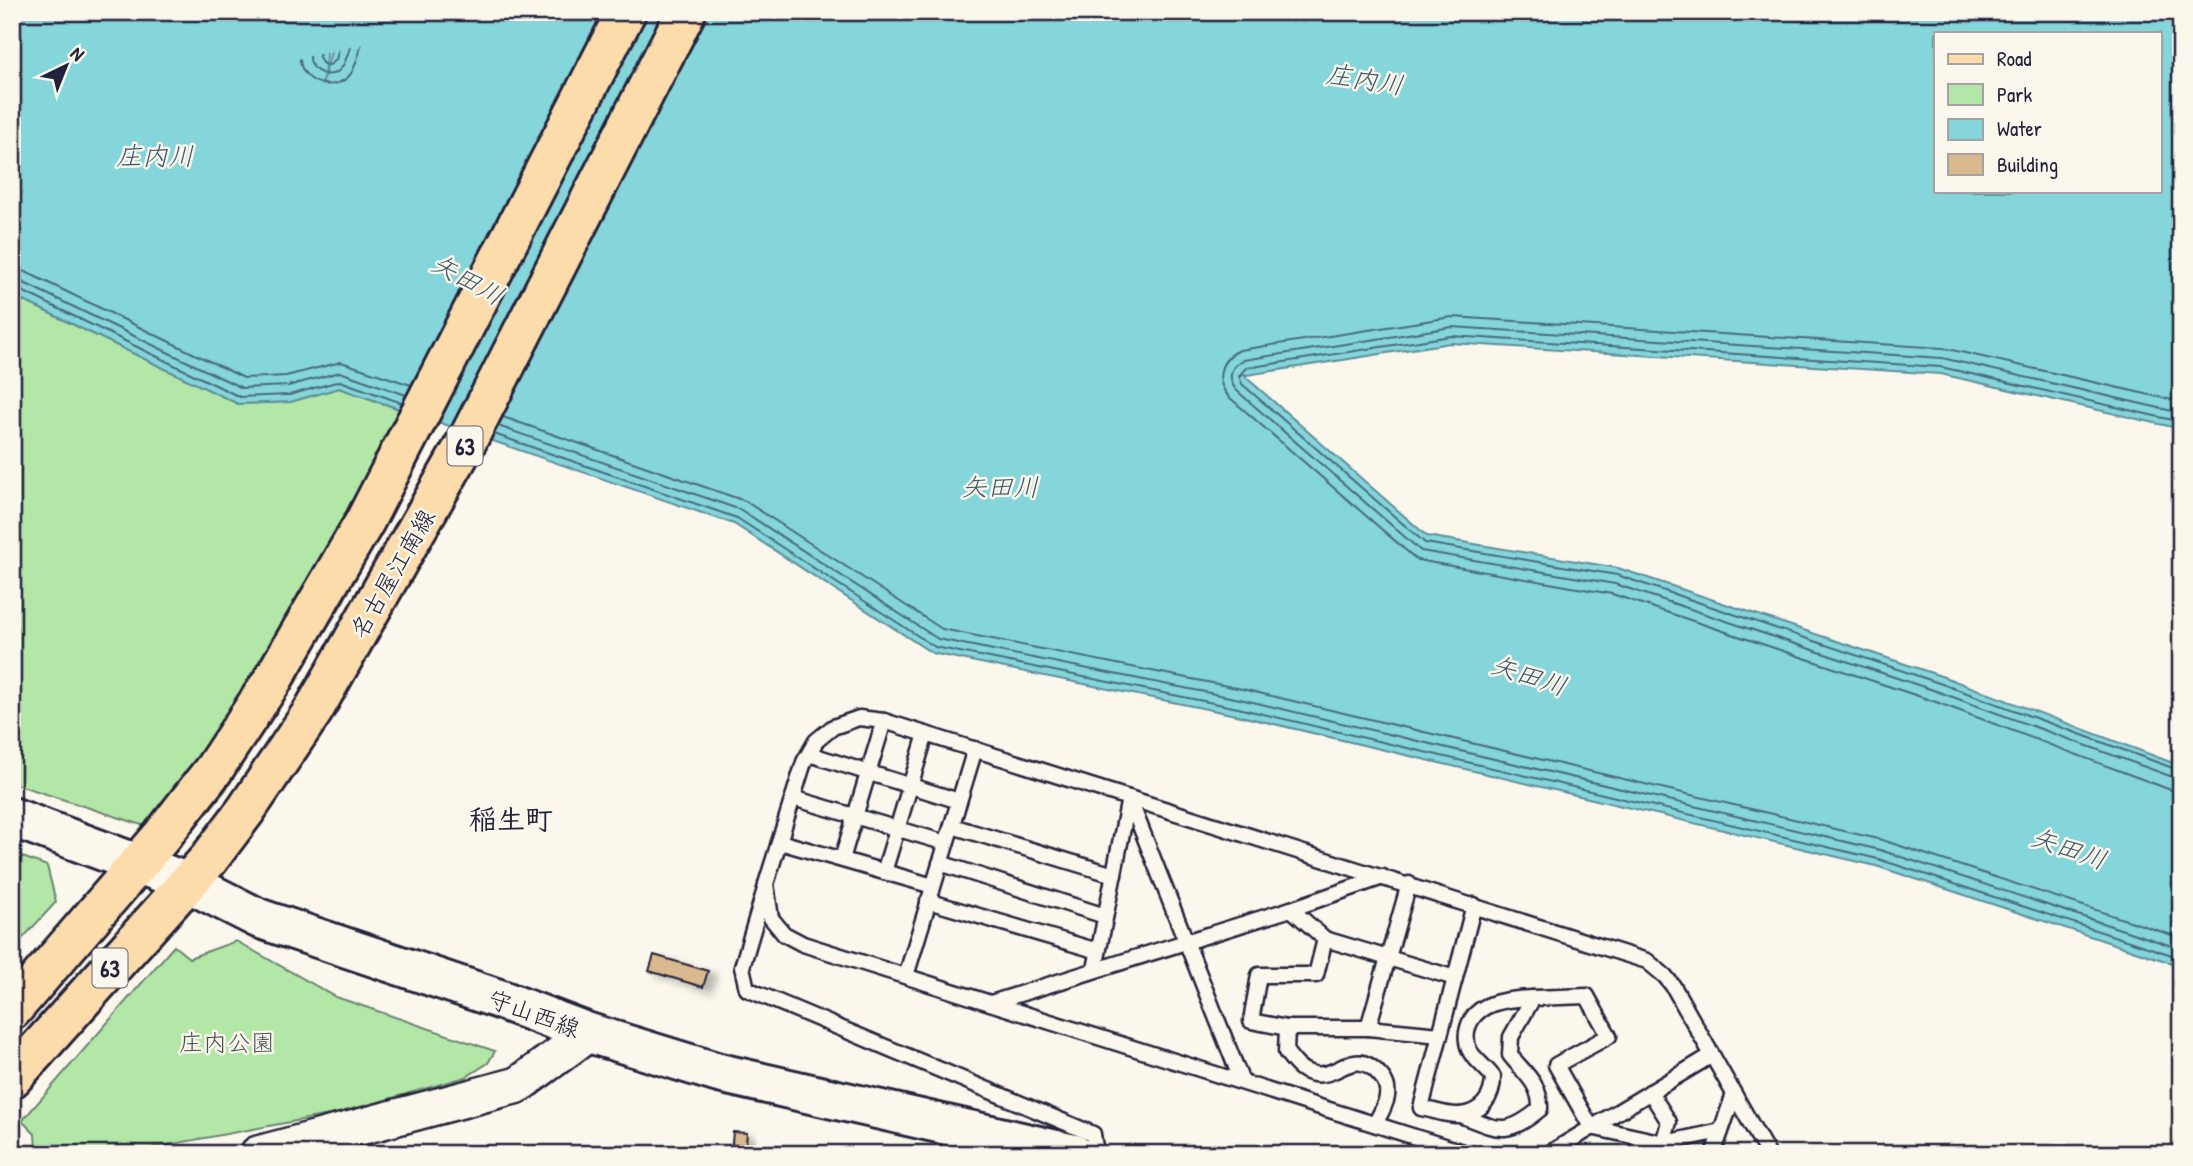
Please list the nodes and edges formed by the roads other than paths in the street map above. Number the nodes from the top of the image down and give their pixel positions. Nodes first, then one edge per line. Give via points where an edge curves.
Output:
1 (626, 12) edge
2 (686, 12) edge
3 (884, 721) junction
4 (926, 734) junction
5 (975, 749) junction
6 (809, 754) junction
7 (868, 773) junction
8 (909, 786) junction
9 (793, 798) junction
10 (1129, 798) junction
11 (959, 801) junction
12 (855, 816) junction
13 (12, 817) edge
14 (951, 826) junction
15 (897, 829) junction
16 (779, 842) junction
17 (946, 843) junction
18 (150, 850) junction
19 (842, 859) junction
20 (940, 863) junction
21 (199, 871) junction
22 (884, 872) junction
23 (1114, 875) junction
24 (1383, 877) junction
25 (766, 884) junction
26 (1409, 884) junction
27 (933, 886) junction
28 (928, 901) junction
29 (1474, 905) junction
30 (1291, 909) junction
31 (1105, 916) junction
32 (1325, 939) junction
33 (1185, 940) junction
34 (1098, 951) junction
35 (1388, 959) junction
36 (1094, 969) junction
37 (906, 976) junction
38 (1455, 978) junction
39 (1533, 998) junction
40 (991, 1003) junction
41 (12, 1010) edge
42 (1287, 1028) junction
43 (1368, 1028) junction
44 (589, 1033) junction
45 (1440, 1035) junction
46 (1712, 1055) junction
47 (12, 1078) edge
48 (1242, 1082) junction
49 (1650, 1092) junction
50 (1734, 1094) junction
51 (1460, 1115) junction
52 (1375, 1124) junction
53 (1591, 1127) junction
54 (1721, 1131) junction
55 (1662, 1149) edge
56 (258, 1154) edge
57 (1074, 1154) edge
58 (1096, 1154) edge
59 (1469, 1154) edge
60 (1548, 1154) edge
61 (1713, 1154) edge
62 (1768, 1154) edge

1 - 18 main road, 名古屋江南線 / 63 via 365,521 272,681 214,769
2 - 21 main road, 名古屋江南線 / 63 via 467,441 313,711
3 - 4 lane
3 - 6 lane via 859,718 832,727
3 - 7 lane
4 - 5 lane
4 - 8 lane
5 - 10 lane
5 - 11 lane
6 - 7 lane
6 - 9 lane
7 - 8 lane
7 - 12 lane
8 - 11 lane
8 - 15 lane
9 - 12 lane
9 - 16 lane
10 - 23 lane
10 - 24 lane
10 - 33 lane
11 - 14 lane
12 - 15 lane
12 - 19 lane
13 - 18 main road, 守山西線
14 - 17 lane
14 - 23 lane
15 - 17 lane
15 - 22 lane
16 - 19 lane
16 - 25 lane
17 - 20 lane
18 - 21 main road, 守山西線
18 - 41 main road, 名古屋江南線 / 63
19 - 22 lane
20 - 27 lane
20 - 31 lane
21 - 44 main road, 守山西線 via 258,918
21 - 47 main road, 名古屋江南線 / 63
22 - 27 lane
23 - 31 lane
24 - 26 lane
24 - 30 lane
25 - 37 lane via 771,918 784,934
25 - 58 lane via 742,967 747,989 1093,1133
26 - 29 lane
26 - 35 lane
27 - 28 lane
28 - 34 lane
28 - 37 lane
29 - 38 lane
29 - 46 lane via 1647,961 1673,986
30 - 32 lane
30 - 33 lane
31 - 34 lane
32 - 35 lane
32 - 42 lane via 1315,975 1259,975 1251,1021
33 - 36 lane
33 - 48 lane
34 - 36 lane
35 - 38 lane
35 - 43 lane
36 - 40 lane
37 - 40 lane
38 - 45 lane
39 - 51 lane via 1482,1006 1469,1023 1466,1038 1471,1052 1493,1077 1493,1093 1481,1108
39 - 51 lane via 1511,1037 1510,1055 1535,1083 1540,1109 1520,1125 1498,1129
39 - 53 lane via 1587,996 1609,1036 1556,1065
40 - 48 lane
42 - 43 lane
42 - 52 lane via 1286,1052 1296,1066 1309,1073 1320,1075 1356,1061 1373,1066 1387,1082 1388,1097
43 - 45 lane
44 - 56 street via 518,1085
44 - 57 main road, 守山西線 via 719,1073
45 - 51 lane via 1421,1108
46 - 49 lane
46 - 50 lane
48 - 52 lane
49 - 53 lane
49 - 55 lane via 1669,1122
50 - 54 lane
50 - 62 lane
52 - 59 lane
53 - 55 lane
53 - 60 lane
54 - 55 lane
54 - 61 lane

